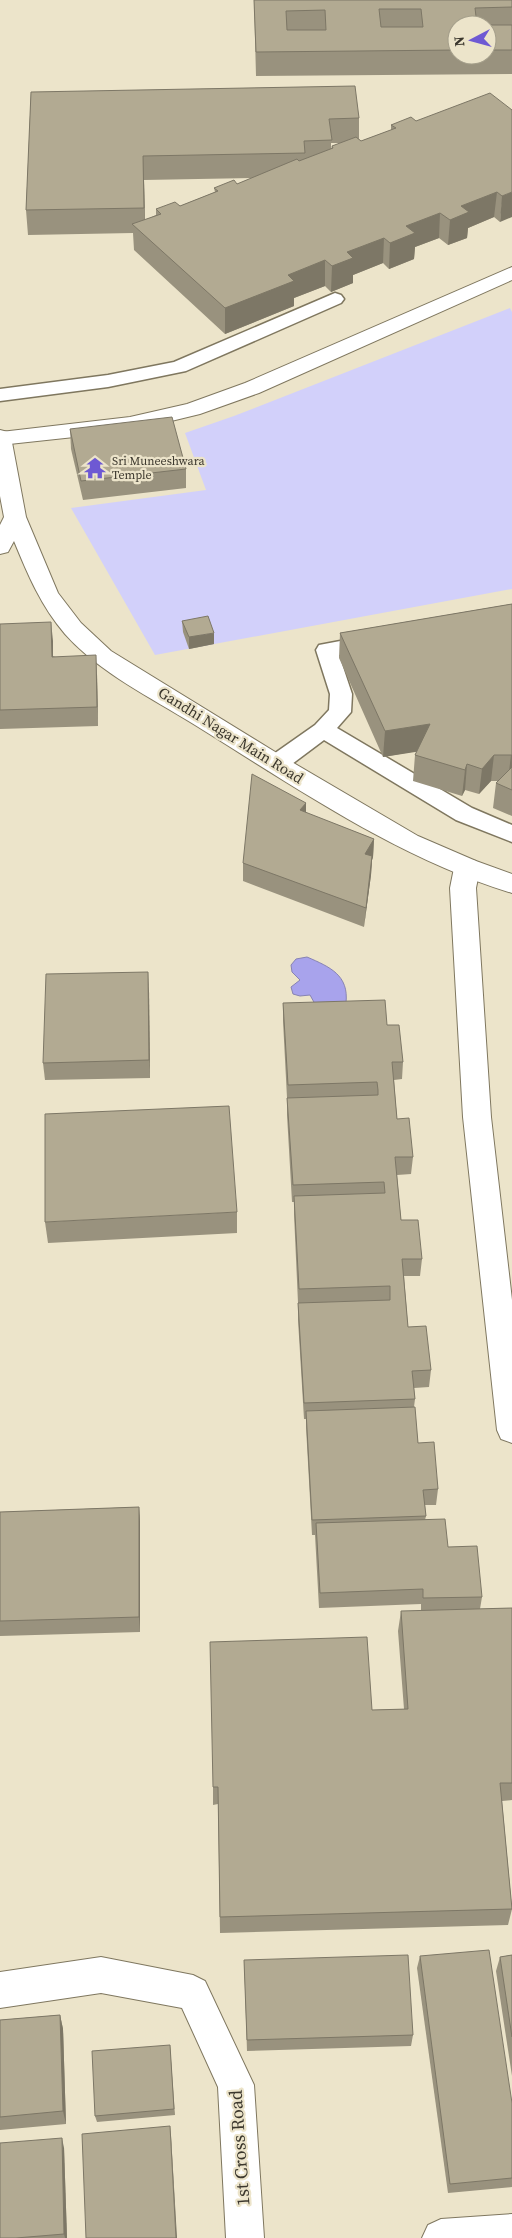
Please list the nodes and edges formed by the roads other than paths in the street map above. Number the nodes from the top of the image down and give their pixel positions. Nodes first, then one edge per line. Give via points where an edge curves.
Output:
1 (512, 273) edge
2 (335, 298) dead end
3 (0, 395) edge
4 (0, 438) edge
5 (8, 512) edge
6 (0, 547) edge
7 (395, 638) edge
8 (323, 730) junction
9 (276, 764) junction
10 (512, 834) edge
11 (467, 868) junction
12 (512, 884) edge
13 (512, 1430) edge
14 (0, 1990) edge
15 (512, 2232) edge
16 (245, 2238) edge
17 (441, 2238) edge

1 - 4 street via 252,388 193,409 130,424
2 - 3 lane via 180,367 108,381
4 - 5 street, Gandhi Nagar Main Road
5 - 6 street
5 - 9 street, Gandhi Nagar Main Road via 48,595 73,628 103,656
7 - 8 lane via 327,650 342,694 340,712
8 - 9 lane
8 - 10 lane via 464,814
9 - 11 street, Gandhi Nagar Main Road via 409,842
11 - 12 street, Gandhi Nagar Main Road
11 - 13 street via 463,888 477,1117
14 - 16 street, 1st Cross Road via 101,1975 193,1993 236,2085
15 - 17 street

